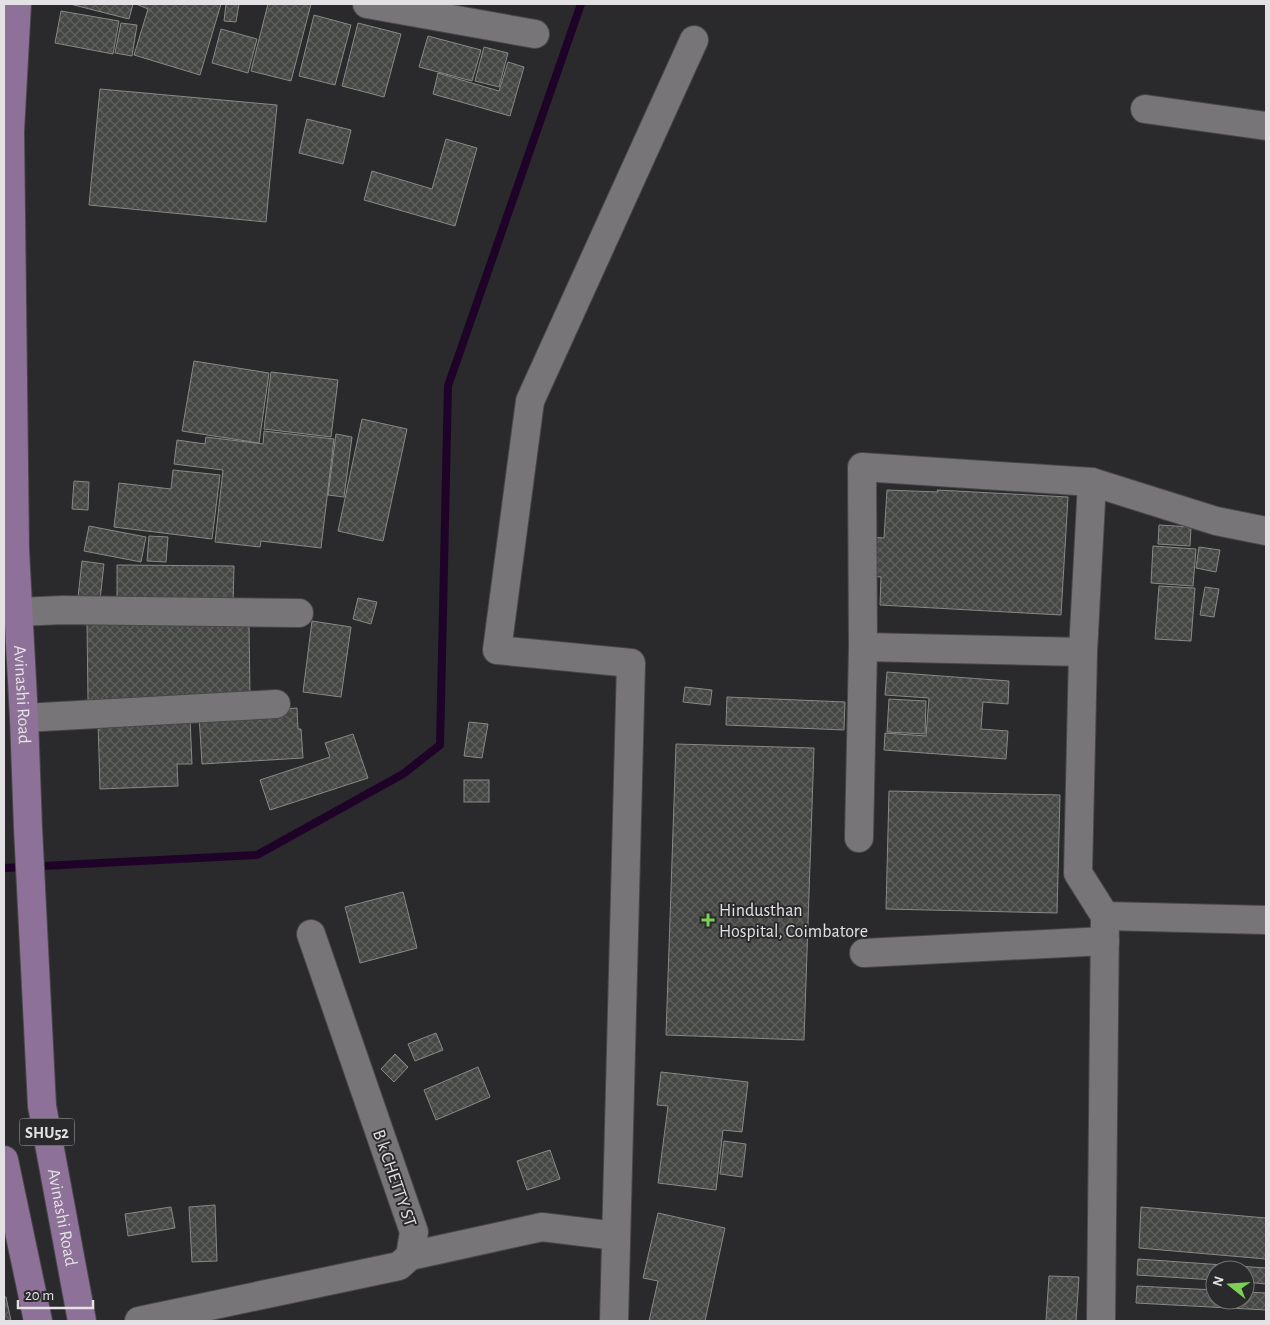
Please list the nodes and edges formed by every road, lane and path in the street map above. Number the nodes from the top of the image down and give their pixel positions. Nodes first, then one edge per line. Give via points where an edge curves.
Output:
1 (17, 4) edge
2 (367, 4) edge
3 (535, 34) dead end
4 (694, 40) dead end
5 (1145, 109) dead end
6 (1266, 126) edge
7 (1092, 482) junction
8 (1266, 531) edge
9 (18, 612) junction
10 (299, 614) dead end
11 (863, 647) junction
12 (1083, 652) junction
13 (276, 704) dead end
14 (24, 718) junction
15 (859, 838) dead end
16 (1266, 920) edge
17 (1105, 929) junction
18 (311, 934) dead end
19 (864, 953) dead end
20 (4, 1160) edge
21 (616, 1236) junction
22 (410, 1256) junction
23 (38, 1321) edge
24 (82, 1321) edge
25 (139, 1321) edge
26 (614, 1321) edge
27 (1101, 1321) edge

1 - 9 main road, Avinashi Road / SHU52 via 10,131
2 - 3 street
4 - 21 street via 530,401 497,650 631,663
5 - 6 street
7 - 8 street via 1216,521
7 - 11 street via 862,467
7 - 12 street
9 - 10 street
9 - 14 main road, Avinashi Road / SHU52
11 - 12 street
11 - 15 street
12 - 17 street via 1078,873
13 - 14 street
14 - 24 main road, Avinashi Road / SHU52 via 42,1106
16 - 17 street
17 - 19 street
17 - 27 street
18 - 22 street, B k CHETTY ST via 414,1232
20 - 23 main road, SHU52
21 - 22 street via 542,1227
21 - 26 street
22 - 25 street via 399,1266

